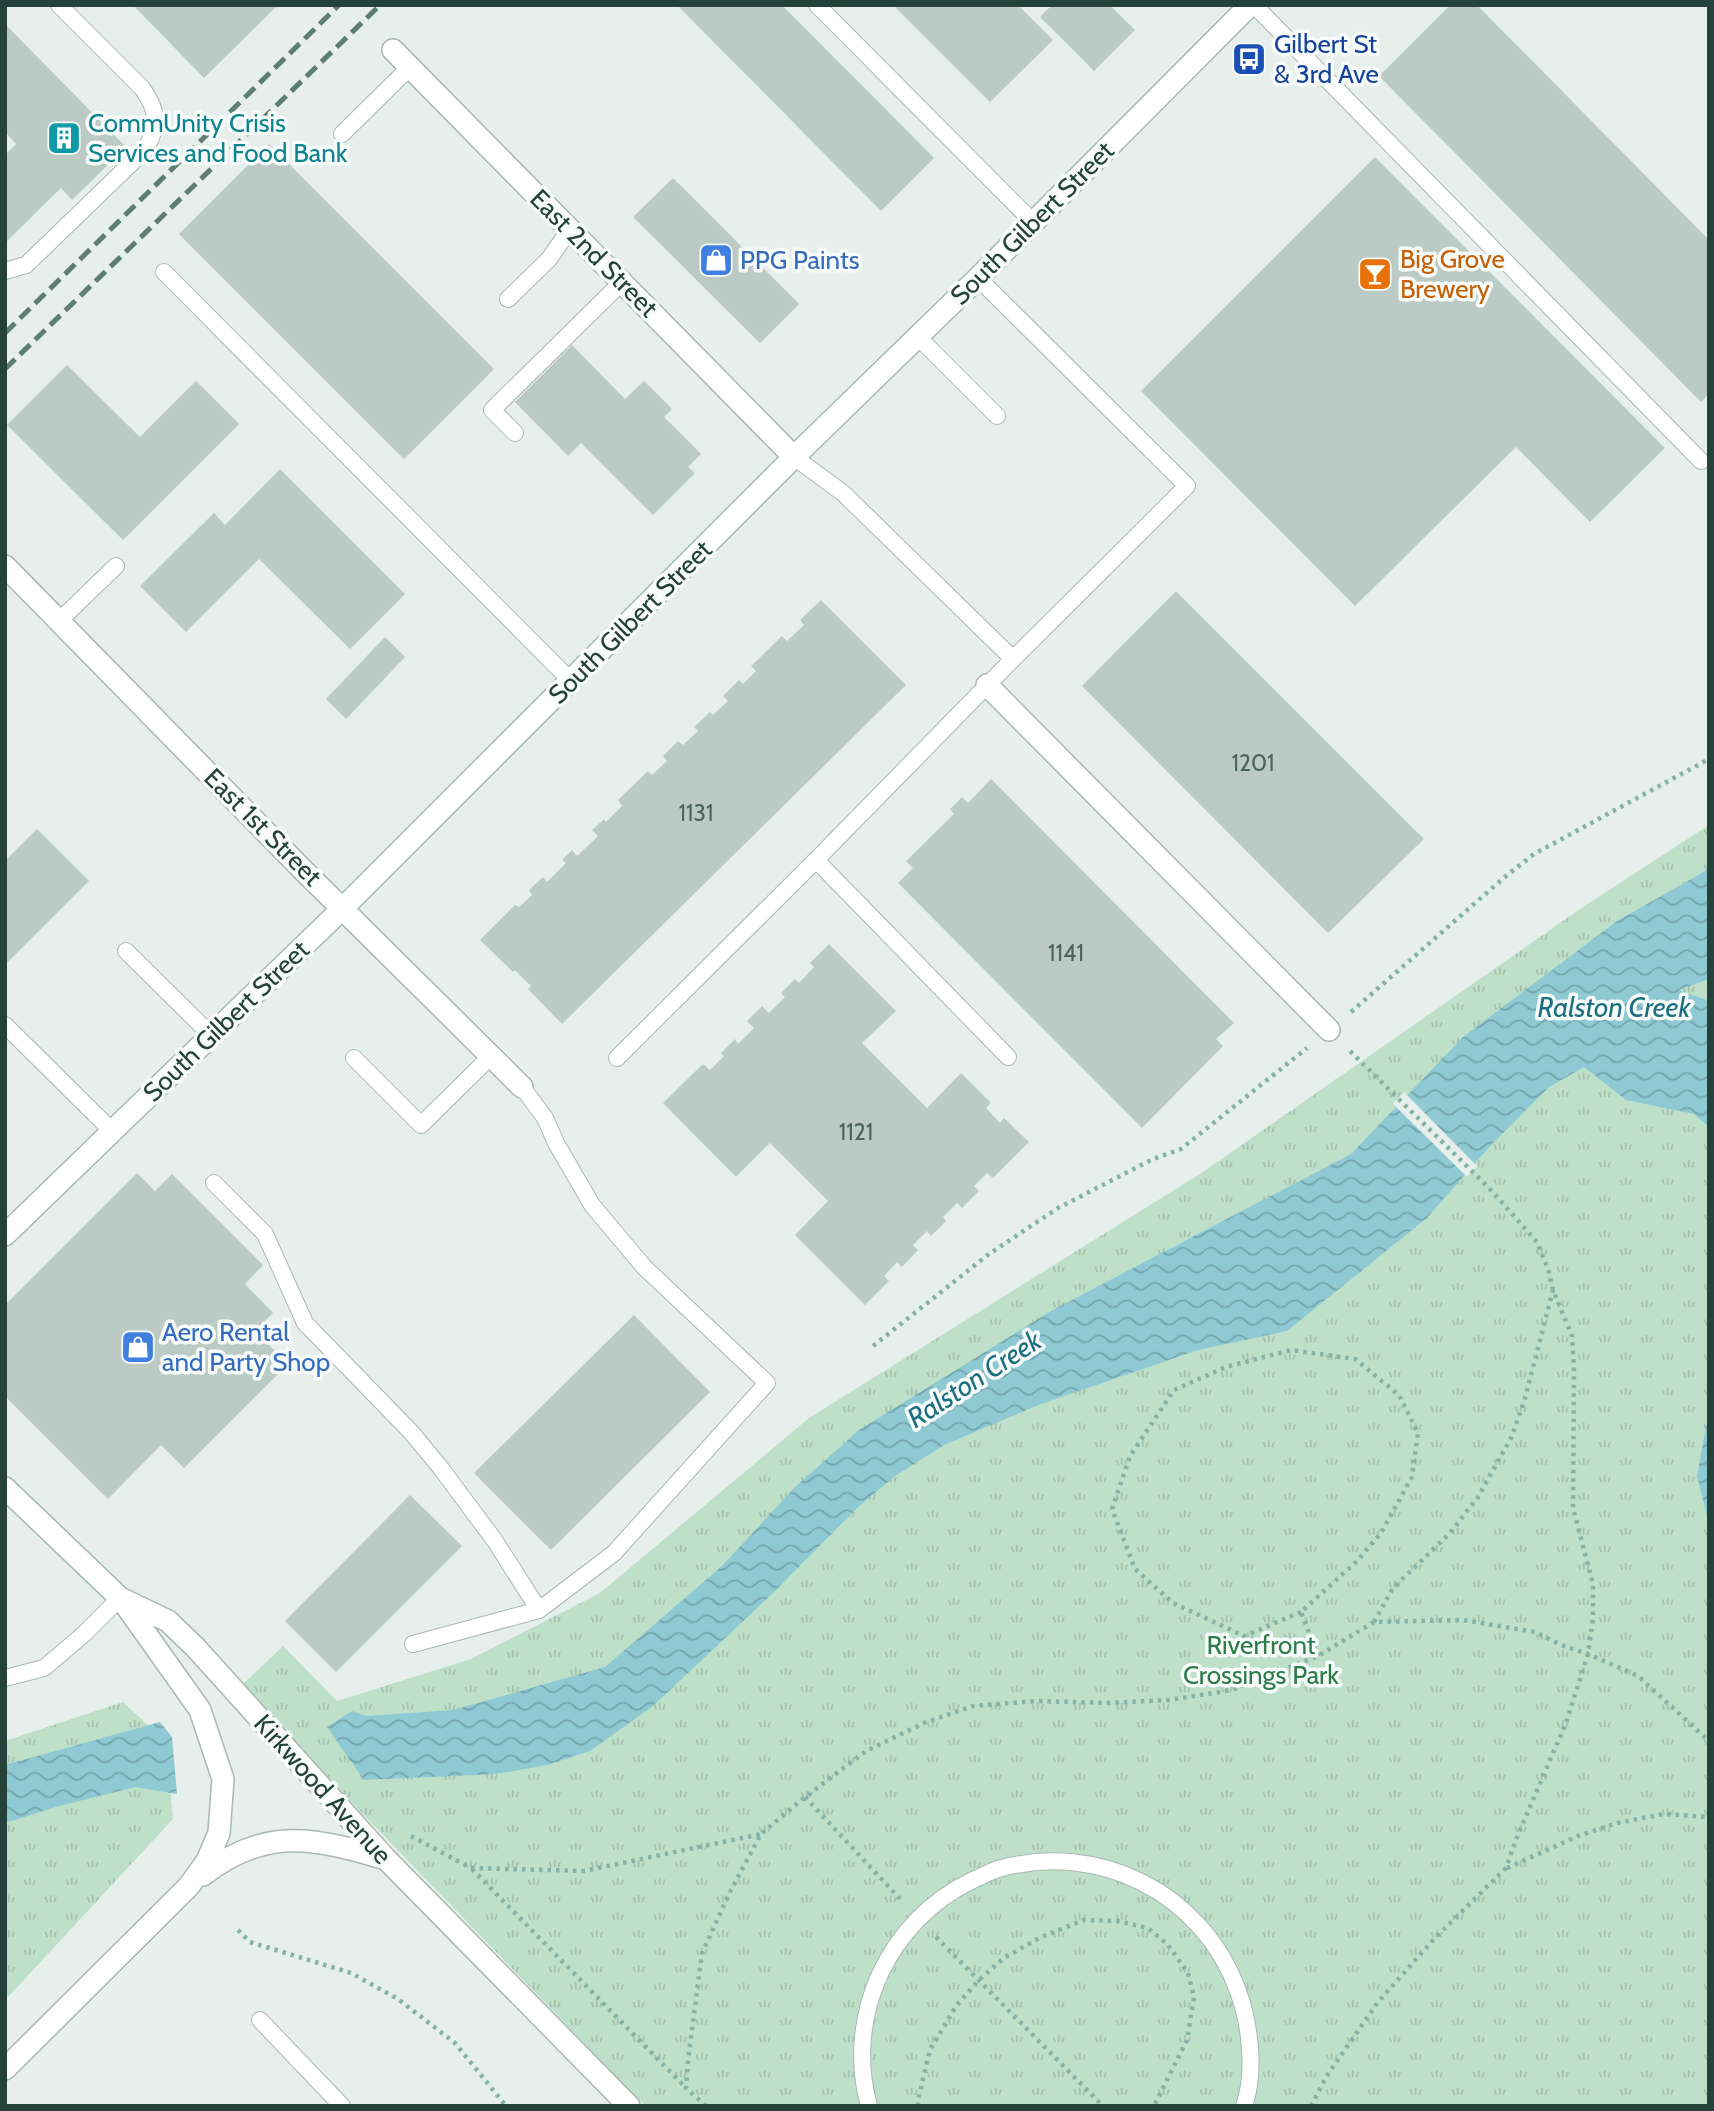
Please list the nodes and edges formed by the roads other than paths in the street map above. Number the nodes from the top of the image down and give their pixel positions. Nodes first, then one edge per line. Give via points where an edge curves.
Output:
1 (59, 5) edge
2 (817, 5) edge
3 (1252, 5) edge
4 (393, 50) dead end
5 (410, 67) junction
6 (342, 134) dead end
7 (1033, 222) junction
8 (570, 229) junction
9 (5, 271) edge
10 (164, 272) dead end
11 (978, 278) junction
12 (622, 282) junction
13 (508, 299) dead end
14 (918, 337) junction
15 (997, 416) dead end
16 (515, 433) dead end
17 (794, 457) junction
18 (1701, 461) dead end
19 (5, 566) edge
20 (116, 566) dead end
21 (59, 621) junction
22 (1013, 659) junction
23 (571, 681) junction
24 (987, 685) junction
25 (816, 860) junction
26 (343, 908) junction
27 (126, 951) dead end
28 (5, 1025) edge
29 (1329, 1030) road end
30 (211, 1035) junction
31 (491, 1056) junction
32 (1008, 1057) dead end
33 (354, 1058) dead end
34 (617, 1058) dead end
35 (522, 1087) joint
36 (112, 1131) junction
37 (214, 1182) dead end
38 (5, 1235) edge
39 (5, 1488) edge
40 (120, 1598) junction
41 (539, 1610) junction
42 (413, 1644) dead end
43 (5, 1678) edge
44 (386, 1859) junction
45 (189, 1886) junction
46 (260, 2020) dead end
47 (5, 2069) edge
48 (342, 2106) edge
49 (629, 2106) edge
50 (869, 2106) edge
51 (1244, 2106) edge

1 - 9 lane via 142,88 156,116 155,132 145,150 26,265
2 - 7 lane
3 - 7 street, South Gilbert Street
3 - 18 lane
4 - 5 street, East 2nd Street
5 - 6 lane
5 - 8 street, East 2nd Street
7 - 11 street, South Gilbert Street
8 - 12 street, East 2nd Street
8 - 13 lane via 549,259
10 - 23 lane
11 - 14 street, South Gilbert Street
11 - 22 lane via 1187,486
12 - 16 lane via 492,410
12 - 17 street, East 2nd Street
14 - 15 lane
14 - 17 street, South Gilbert Street
17 - 22 lane via 843,494
17 - 23 street, South Gilbert Street
19 - 21 street, East 1st Street
20 - 21 lane
21 - 26 street, East 1st Street
22 - 24 lane
23 - 26 street, South Gilbert Street
24 - 25 lane
24 - 29 street
25 - 32 lane
25 - 34 lane
26 - 30 street, South Gilbert Street
26 - 31 street, East 1st Street
27 - 30 lane
28 - 36 lane
30 - 36 street, South Gilbert Street
31 - 33 lane via 421,1125
31 - 35 street, East 1st Street
35 - 41 lane via 545,1118 592,1205 644,1268 767,1383 614,1553
36 - 38 street, South Gilbert Street
37 - 41 lane via 265,1234 305,1323 426,1450 495,1541
39 - 40 street, Kirkwood Avenue
40 - 43 lane via 44,1668
40 - 44 street, Kirkwood Avenue via 168,1621
40 - 45 street via 200,1710 223,1779 219,1833
41 - 42 lane
44 - 45 street via 335,1844 298,1840 258,1845 221,1861
44 - 49 street, Kirkwood Avenue
45 - 47 street
46 - 48 lane
50 - 51 lane via 861,2043 870,1997 889,1954 918,1917 954,1889 996,1870 1042,1861 1088,1863 1132,1877 1171,1899 1204,1930 1230,1968 1245,2011 1251,2056

